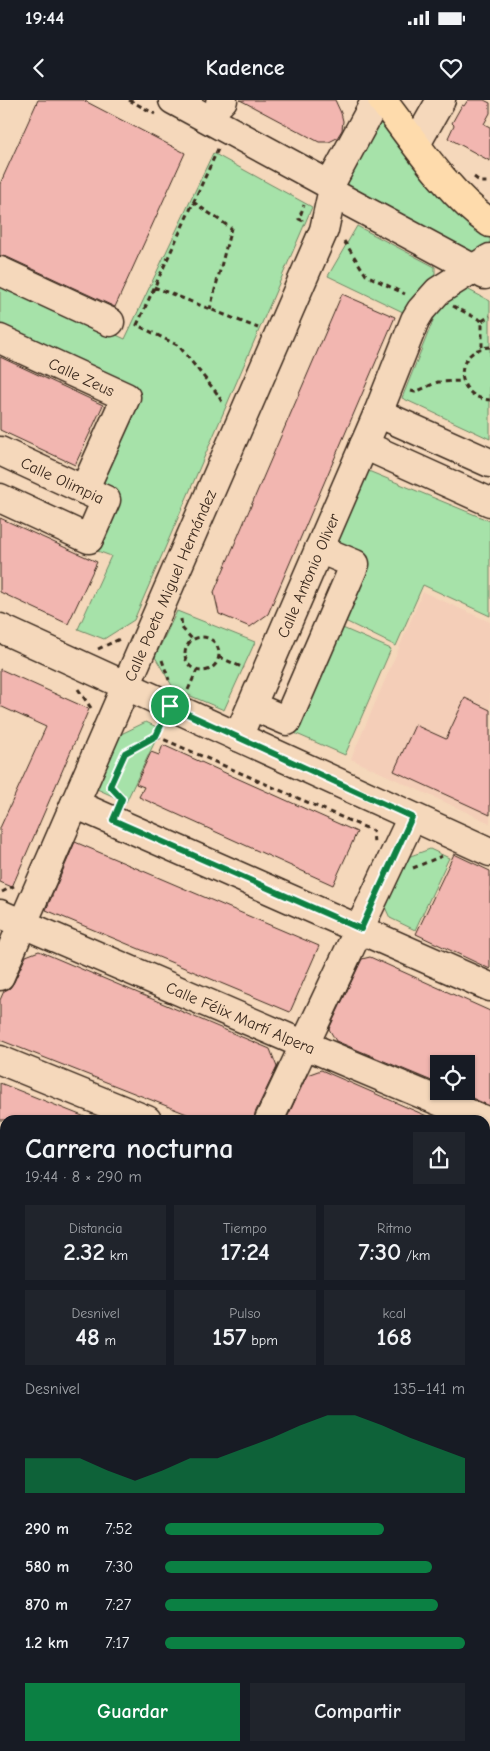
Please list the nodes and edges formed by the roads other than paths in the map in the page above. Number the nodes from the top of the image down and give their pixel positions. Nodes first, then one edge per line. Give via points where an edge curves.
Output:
1 (173, 100) edge
2 (376, 100) edge
3 (382, 100) edge
4 (441, 100) edge
5 (416, 144) junction
6 (331, 189) junction
7 (490, 223) edge
8 (484, 268) edge
9 (0, 271) edge
10 (110, 322) dead end
11 (0, 340) edge
12 (378, 413) junction
13 (364, 445) junction
14 (0, 451) edge
15 (490, 463) edge
16 (84, 490) junction
17 (0, 498) edge
18 (490, 502) edge
19 (319, 549) junction
20 (0, 628) edge
21 (126, 685) junction
22 (252, 706) junction
23 (238, 737) junction
24 (75, 804) junction
25 (412, 817) junction
26 (490, 852) edge
27 (11, 919) edge
28 (361, 929) junction
29 (0, 976) edge
30 (490, 986) edge
31 (305, 1045) junction
32 (0, 1060) edge
33 (135, 1115) edge
34 (271, 1115) edge
35 (473, 1115) edge

1 - 6 street
2 - 6 street, Calle Poeta Miguel Hernández
3 - 5 main road
4 - 5 street
5 - 7 main road via 454,189
6 - 8 street
6 - 21 street, Calle Poeta Miguel Hernández via 324,230
8 - 12 street, Calle Antonio Oliver via 456,278 420,310
9 - 10 street
11 - 16 street, Calle Zeus via 126,397
12 - 13 street, Calle Antonio Oliver
12 - 15 street
13 - 18 street
13 - 19 street, Calle Antonio Oliver
14 - 16 street, Calle Olimpia
16 - 17 street, Calle Olimpia via 106,500 89,539
19 - 22 street, Calle Antonio Oliver
19 - 22 street via 354,564 343,590 286,721
20 - 21 street
21 - 23 street
21 - 24 street, Calle Poeta Miguel Hernández
22 - 23 street, Calle Antonio Oliver
23 - 25 street
24 - 27 street, Calle Poeta Miguel Hernández
24 - 28 street
25 - 26 street
25 - 28 street
27 - 29 street, Calle Poeta Miguel Hernández
27 - 31 street, Calle Félix Martí Alpera
28 - 30 street
28 - 31 street
31 - 34 street
31 - 35 street, Calle Félix Martí Alpera
32 - 33 street

